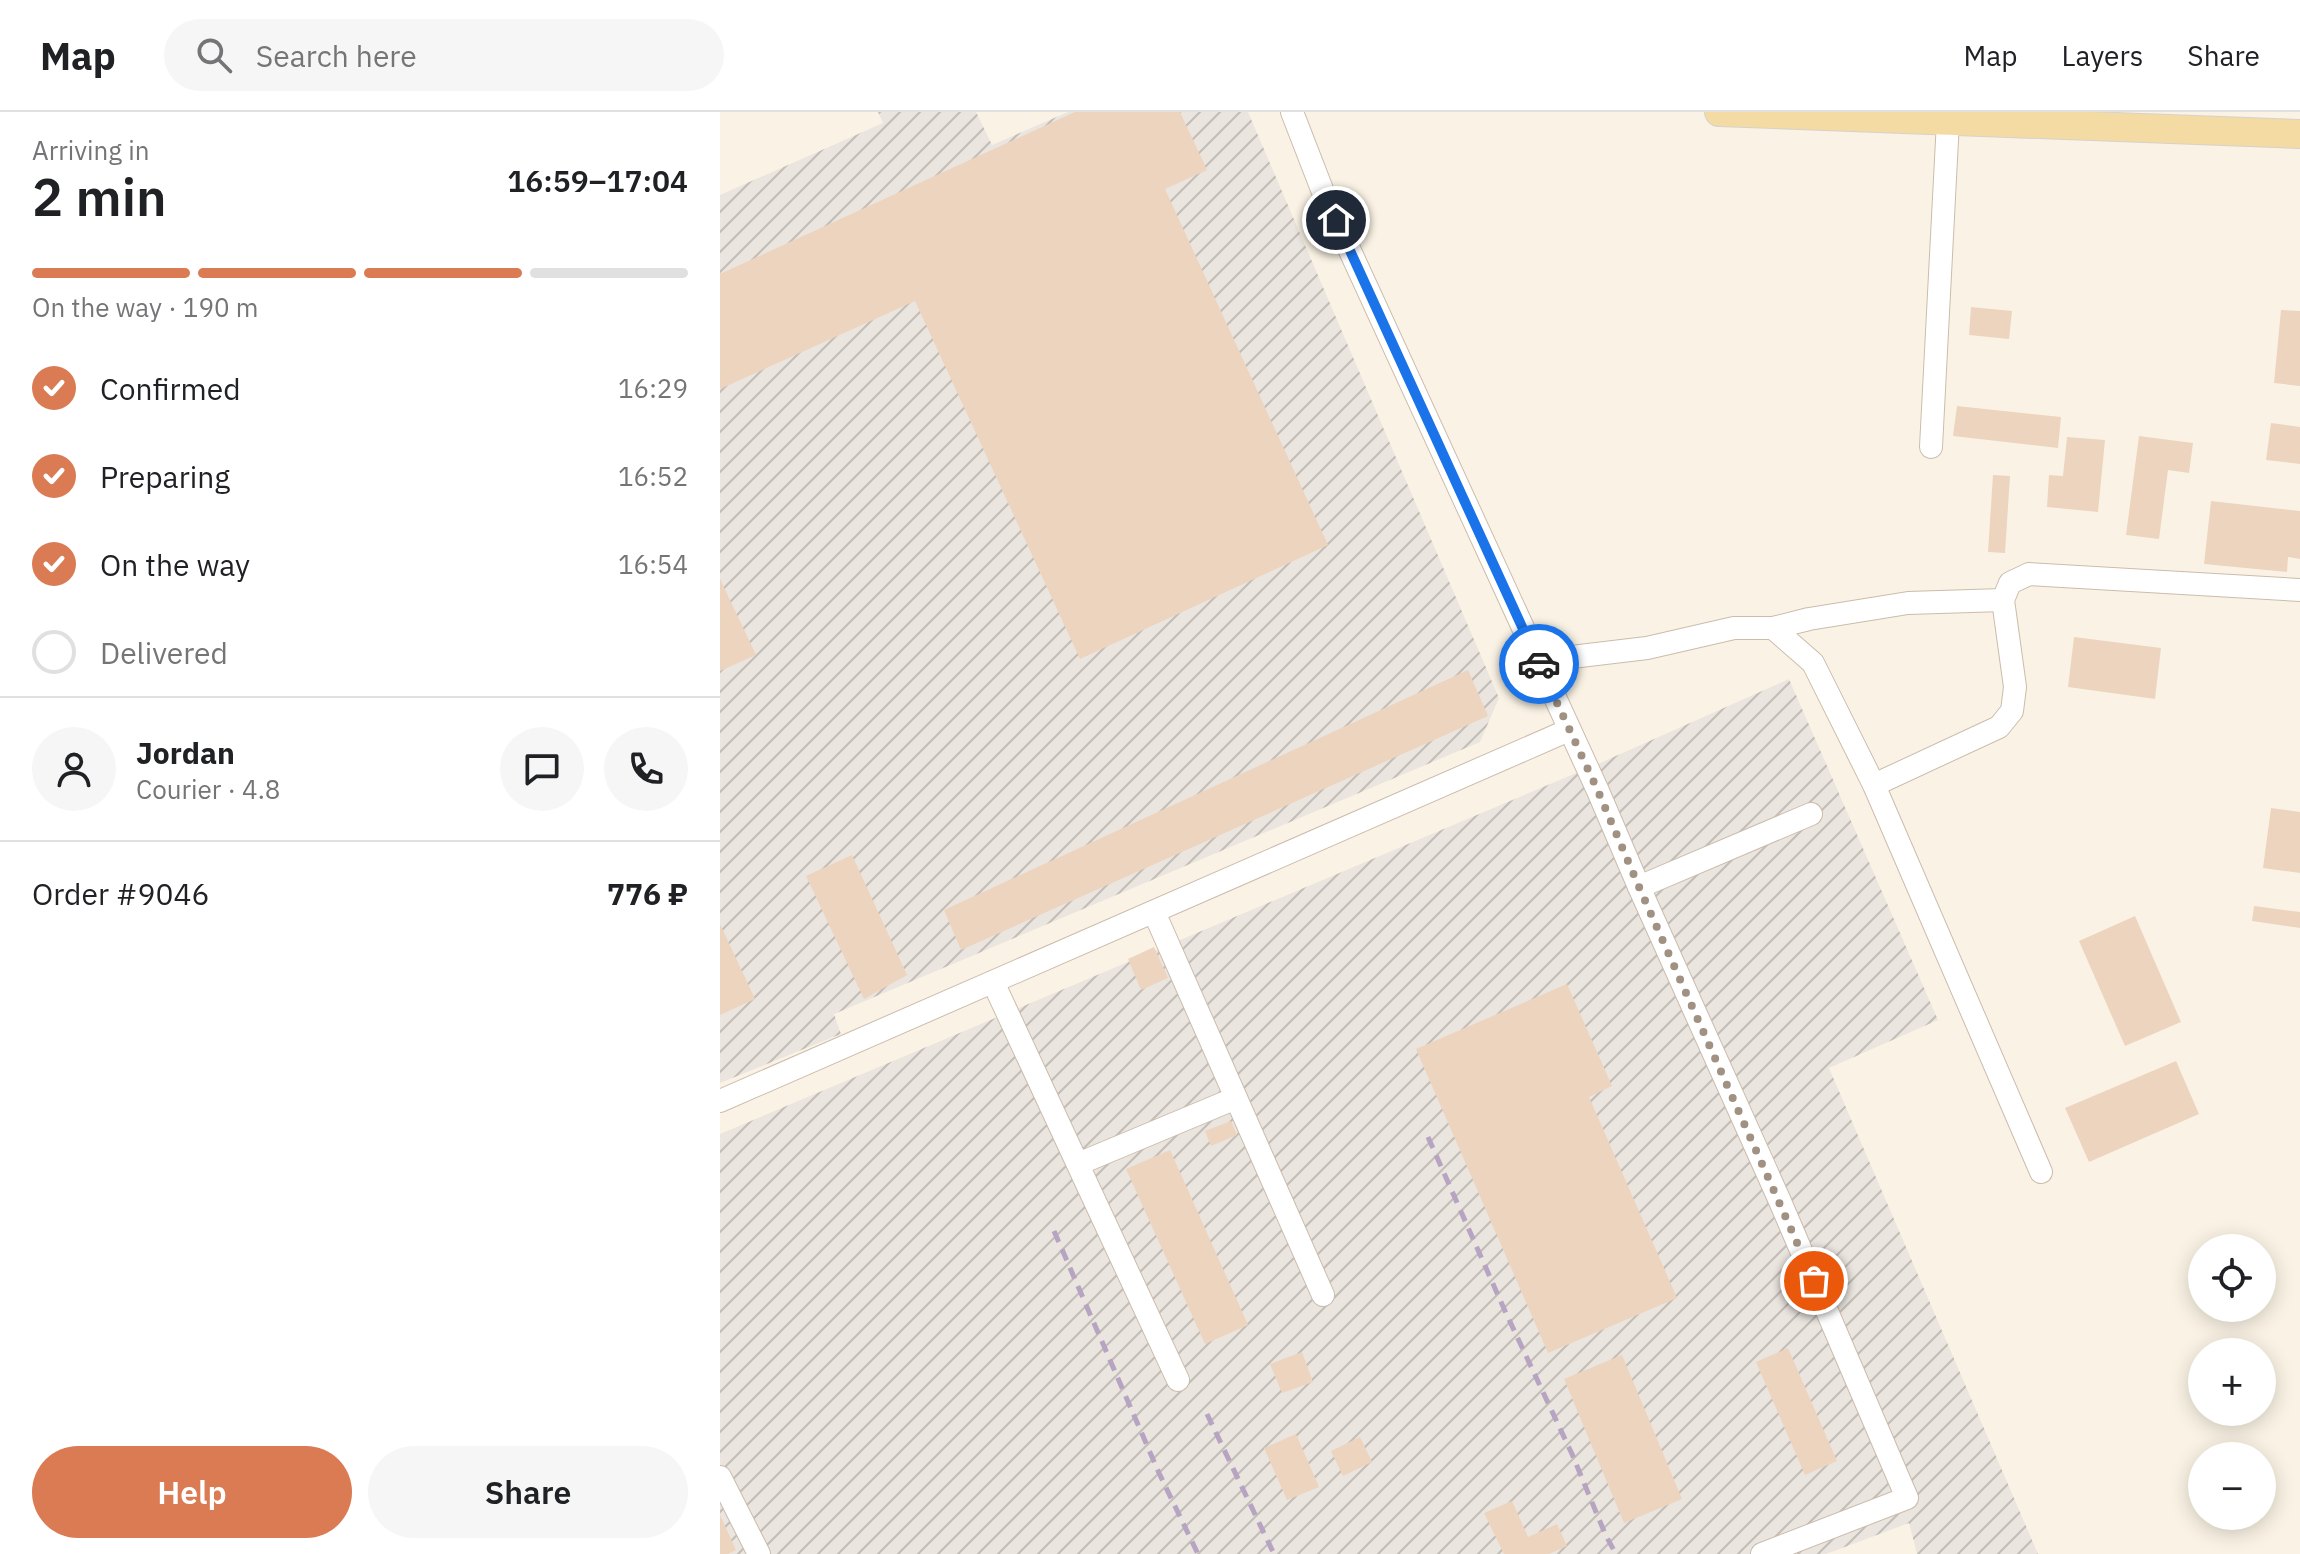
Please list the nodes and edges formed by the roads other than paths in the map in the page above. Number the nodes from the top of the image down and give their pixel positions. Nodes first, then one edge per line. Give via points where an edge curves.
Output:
1 (1292, 112) edge
2 (1719, 112) edge
3 (1936, 118) edge
4 (2300, 134) edge
5 (1931, 447) dead end
6 (2300, 590) edge
7 (2003, 600) junction
8 (1773, 628) junction
9 (1538, 661) junction
10 (1569, 730) junction
11 (1874, 785) junction
12 (1811, 814) dead end
13 (1639, 887) junction
14 (1154, 912) junction
15 (993, 982) junction
16 (1236, 1098) junction
17 (720, 1101) edge
18 (1078, 1164) junction
19 (2041, 1172) dead end
20 (1323, 1295) dead end
21 (1178, 1380) dead end
22 (720, 1477) edge
23 (759, 1554) edge
24 (1762, 1554) edge

1 - 9 street via 1323,192
2 - 3 main road
3 - 4 main road
3 - 5 street
6 - 7 street via 2029,574 2010,583
7 - 8 street via 1908,603
7 - 11 street via 2015,687 2012,711 1999,727
8 - 9 street via 1734,628 1647,648
8 - 11 street via 1813,663
9 - 10 street
10 - 13 street
10 - 14 street
11 - 19 street
12 - 13 street
13 - 24 street via 1907,1498
14 - 15 street
14 - 16 street
15 - 17 street
15 - 18 street
16 - 18 street
16 - 20 street
18 - 21 street
22 - 23 street

